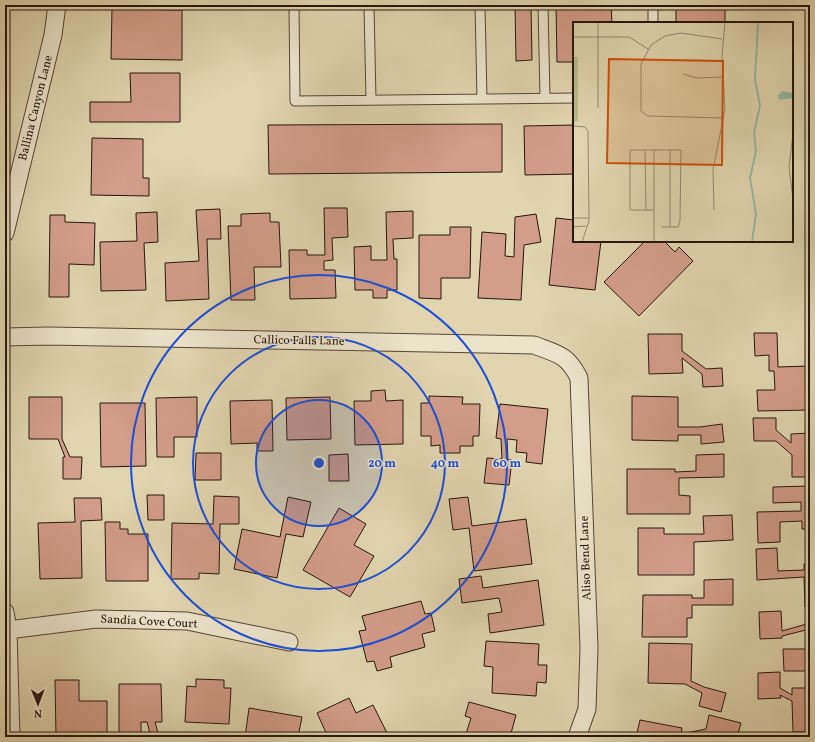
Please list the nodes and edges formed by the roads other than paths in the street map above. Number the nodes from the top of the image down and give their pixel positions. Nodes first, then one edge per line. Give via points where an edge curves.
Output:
1 (57, 5) edge
2 (294, 5) edge
3 (369, 5) edge
4 (480, 5) edge
5 (543, 5) edge
6 (653, 5) edge
7 (654, 22) edge
8 (482, 98) junction
9 (545, 98) junction
10 (573, 98) edge
11 (371, 100) junction
12 (5, 233) edge
13 (5, 337) edge
14 (579, 378) joint
15 (5, 612) edge
16 (8, 630) junction
17 (289, 642) dead end
18 (11, 737) edge
19 (577, 737) edge

1 - 12 street, Ballina Canyon Lane via 53,35
2 - 11 lane via 295,101
3 - 11 lane
4 - 8 lane
5 - 9 lane
6 - 7 lane
8 - 9 lane
8 - 11 lane
9 - 10 lane
13 - 14 street, Callico Falls Lane via 534,345 562,356 573,366
14 - 19 street, Aliso Bend Lane via 589,648 587,709
15 - 16 street
16 - 17 street, Sandia Cove Court via 96,619 187,621
16 - 18 street

